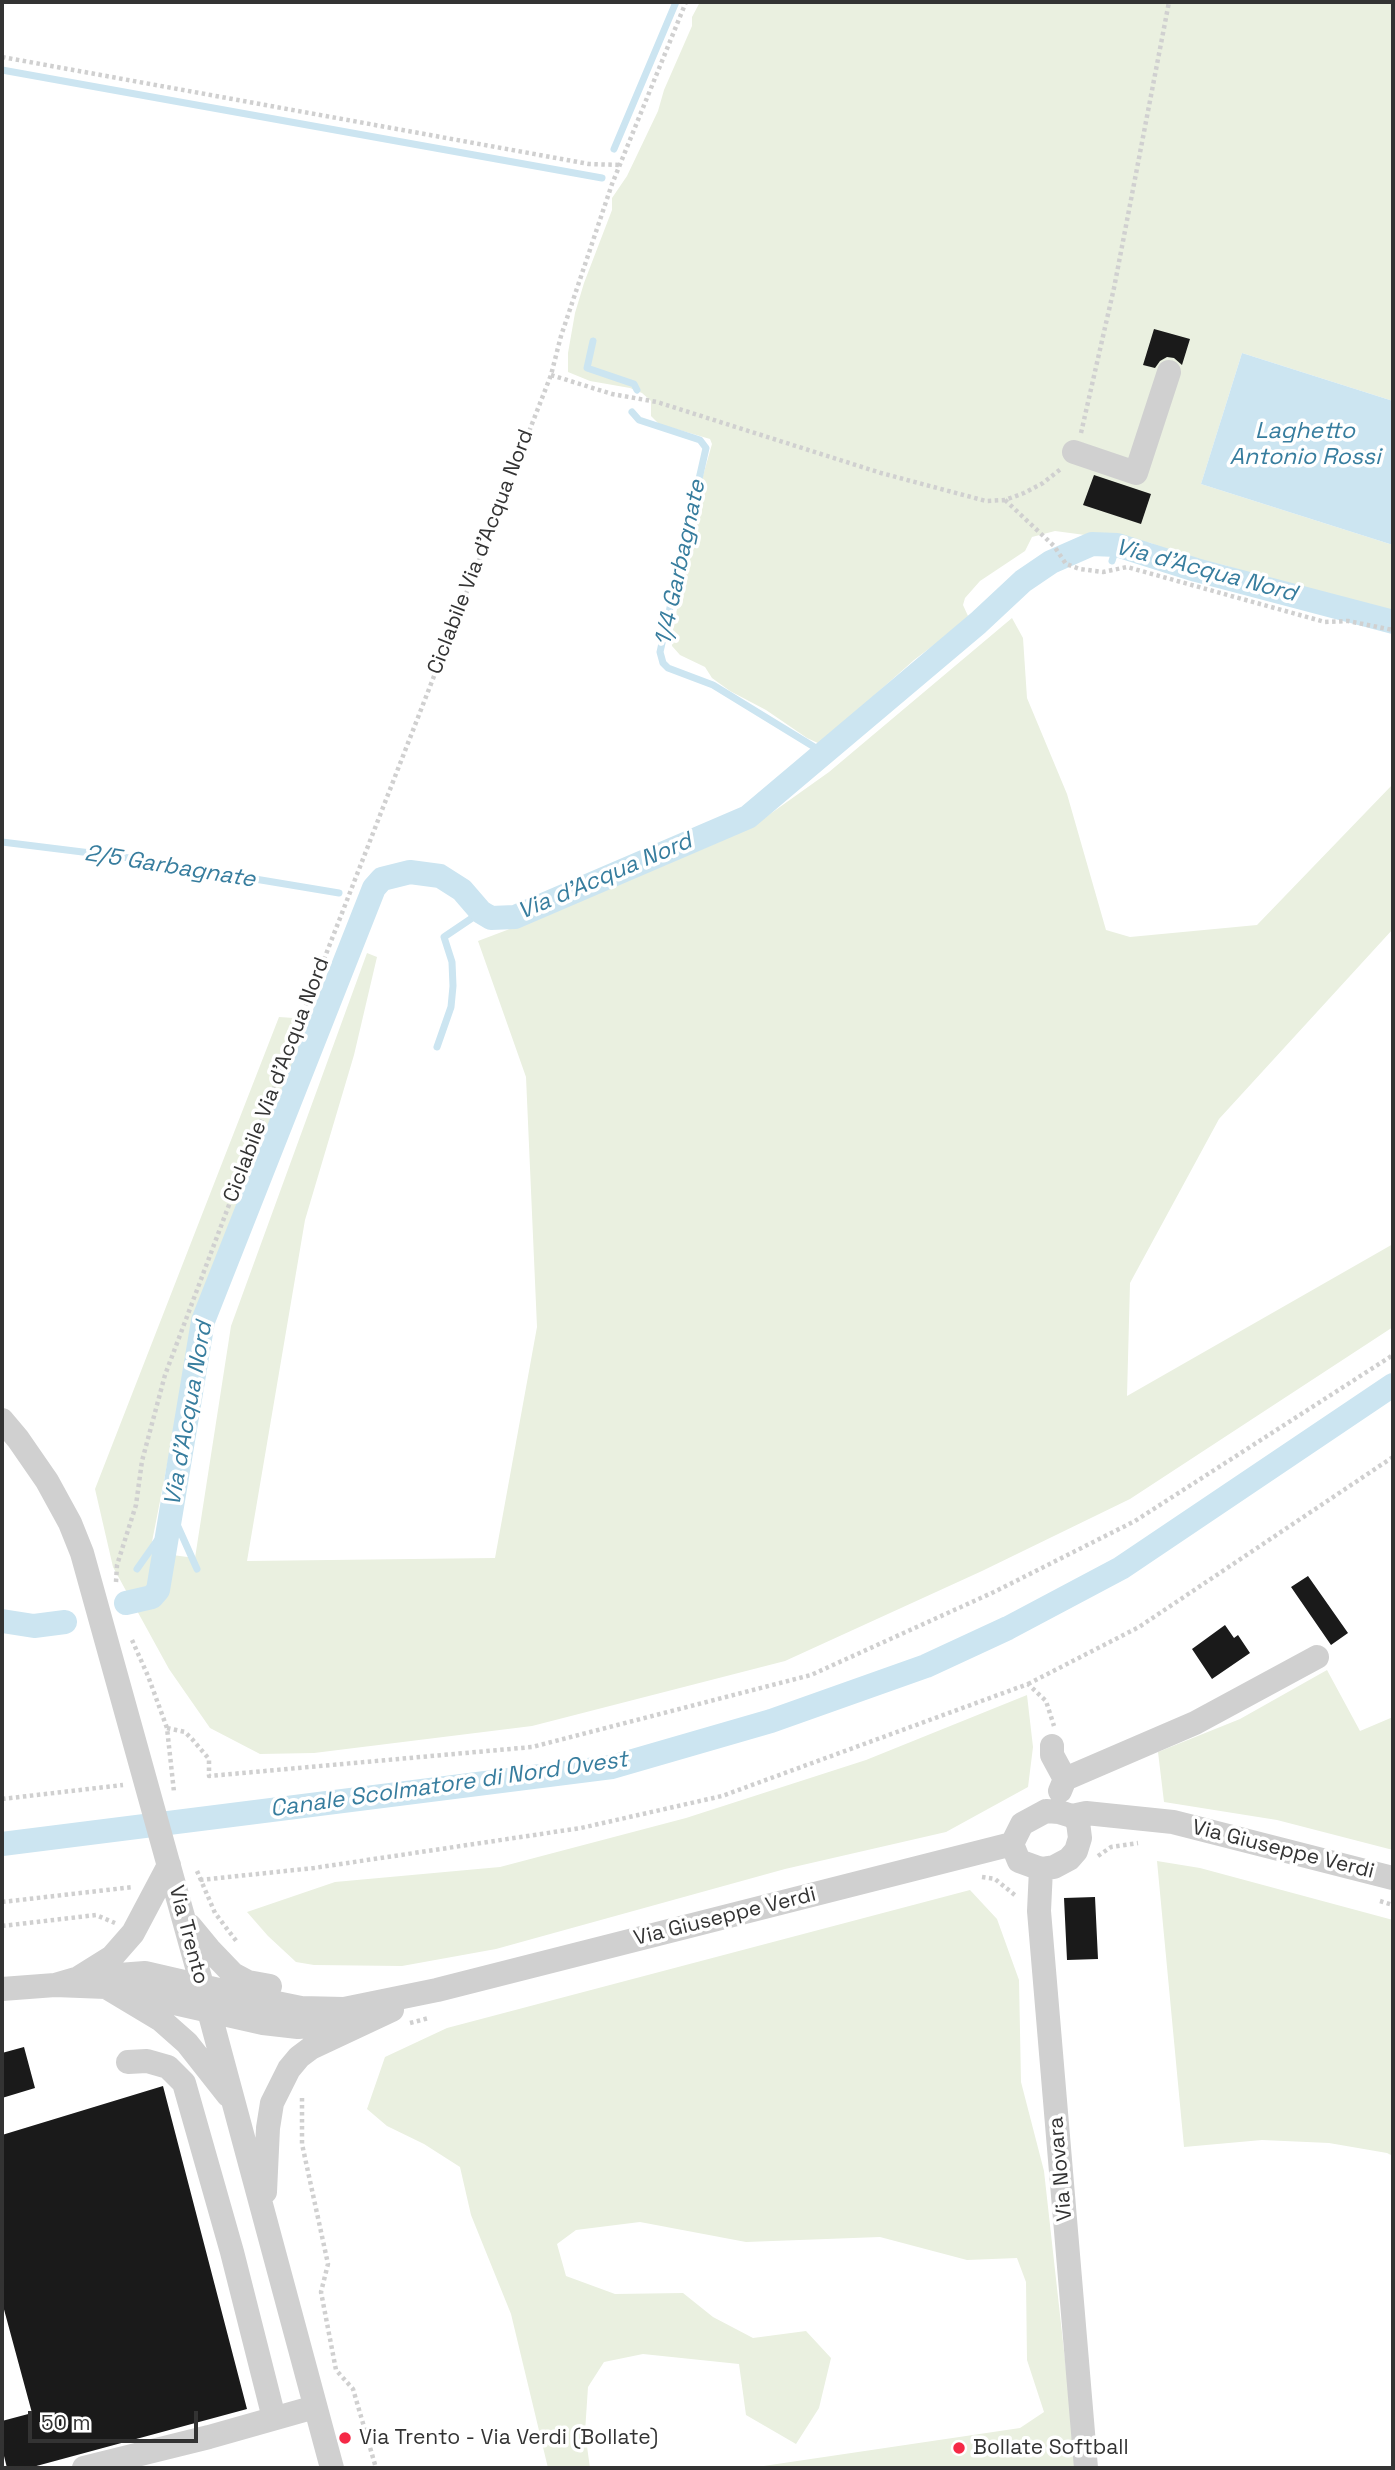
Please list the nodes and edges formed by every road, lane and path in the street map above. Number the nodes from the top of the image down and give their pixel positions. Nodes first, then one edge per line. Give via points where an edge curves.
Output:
1 (686, 2) edge
2 (1169, 2) edge
3 (2, 57) edge
4 (620, 165) junction
5 (1169, 372) dead end
6 (551, 374) junction
7 (1074, 452) junction
8 (1004, 500) junction
9 (1393, 630) edge
10 (1393, 1355) edge
11 (2, 1420) edge
12 (1393, 1457) edge
13 (117, 1590) dead end
14 (127, 1630) dead end
15 (1317, 1657) dead end
16 (1028, 1684) junction
17 (167, 1728) junction
18 (1052, 1750) joint
19 (1065, 1779) junction
20 (158, 1795) junction
21 (2, 1799) edge
22 (1074, 1831) junction
23 (1111, 1839) dead end
24 (1144, 1842) dead end
25 (1012, 1843) junction
26 (1111, 1847) junction
27 (169, 1865) junction
28 (194, 1866) dead end
29 (1041, 1869) junction
30 (972, 1875) dead end
31 (1393, 1878) edge
32 (201, 1880) junction
33 (153, 1892) junction
34 (1367, 1898) dead end
35 (2, 1902) edge
36 (1393, 1905) edge
37 (1039, 1911) junction
38 (183, 1917) junction
39 (239, 1944) dead end
40 (79, 1978) junction
41 (54, 1985) junction
42 (202, 1985) junction
43 (106, 1987) junction
44 (2, 1989) edge
45 (437, 1990) junction
46 (209, 2011) junction
47 (436, 2016) dead end
48 (367, 2020) junction
49 (399, 2025) dead end
50 (128, 2062) dead end
51 (302, 2093) dead end
52 (233, 2101) junction
53 (264, 2216) junction
54 (315, 2407) junction
55 (274, 2418) junction
56 (84, 2468) edge
57 (332, 2468) edge
58 (376, 2468) edge
59 (1086, 2468) edge

1 - 4 path, Ciclabile Via d’Acqua Nord
2 - 7 path via 1114,288
3 - 4 path via 589,164
4 - 6 path, Ciclabile Via d’Acqua Nord
5 - 7 street via 1136,473
6 - 8 path via 612,394 657,402 881,473 986,501
6 - 13 path, Ciclabile Via d’Acqua Nord via 165,1374 142,1461 136,1505 117,1565
7 - 8 path via 1043,483
8 - 9 path via 1054,546 1066,564 1080,569 1103,572 1127,567 1325,622 1348,621
10 - 17 path via 1135,1521 994,1592 811,1675 533,1747 209,1776 209,1759 192,1739 185,1732
11 - 20 street, Via Trento via 47,1481 70,1523
12 - 16 path via 1139,1627
14 - 17 path
15 - 19 street via 1195,1723
16 - 18 path via 1046,1701 1061,1744 1060,1750
16 - 32 path via 722,1796 582,1828
17 - 20 path
18 - 19 street
19 - 22 street
20 - 21 path
20 - 27 street, Via Trento
22 - 25 street via 1032,1817 1022,1824
22 - 26 path
22 - 29 street via 1076,1851 1054,1867
22 - 31 street, Via Giuseppe Verdi via 1086,1813 1173,1822
23 - 26 path
24 - 26 path
25 - 29 street via 1019,1861
25 - 45 street, Via Giuseppe Verdi
27 - 33 street
27 - 38 street, Via Trento
28 - 32 path
29 - 37 street, Via Novara
30 - 37 path via 995,1879 1016,1895 1022,1913
32 - 39 path via 215,1913
33 - 35 path via 131,1886
33 - 40 street via 133,1933 112,1957
34 - 36 path
37 - 59 street, Via Novara
38 - 42 street, Via Trento
38 - 45 street, Via Giuseppe Verdi via 233,1974 248,1982 354,1999
40 - 41 street
40 - 42 street, Via Giuseppe Verdi via 145,1973
41 - 43 street, Via Giuseppe Verdi
41 - 44 street
42 - 45 street, Via Giuseppe Verdi via 301,2007 344,2009
42 - 46 street, Via Trento
43 - 46 street, Via Giuseppe Verdi
43 - 52 street via 161,2020 187,2043
45 - 48 street, Via Giuseppe Verdi
46 - 48 street, Via Giuseppe Verdi via 298,2027
46 - 52 street, Via Trento
47 - 49 path
48 - 53 street, Via Giuseppe Verdi via 305,2052 280,2085 268,2128
50 - 55 street via 167,2067 184,2083
51 - 58 path via 302,2144 328,2264 321,2292 336,2370 353,2389
52 - 53 street, Via Trento
53 - 54 street, Via Trento
54 - 55 street
54 - 57 street, Via Trento
55 - 56 street

